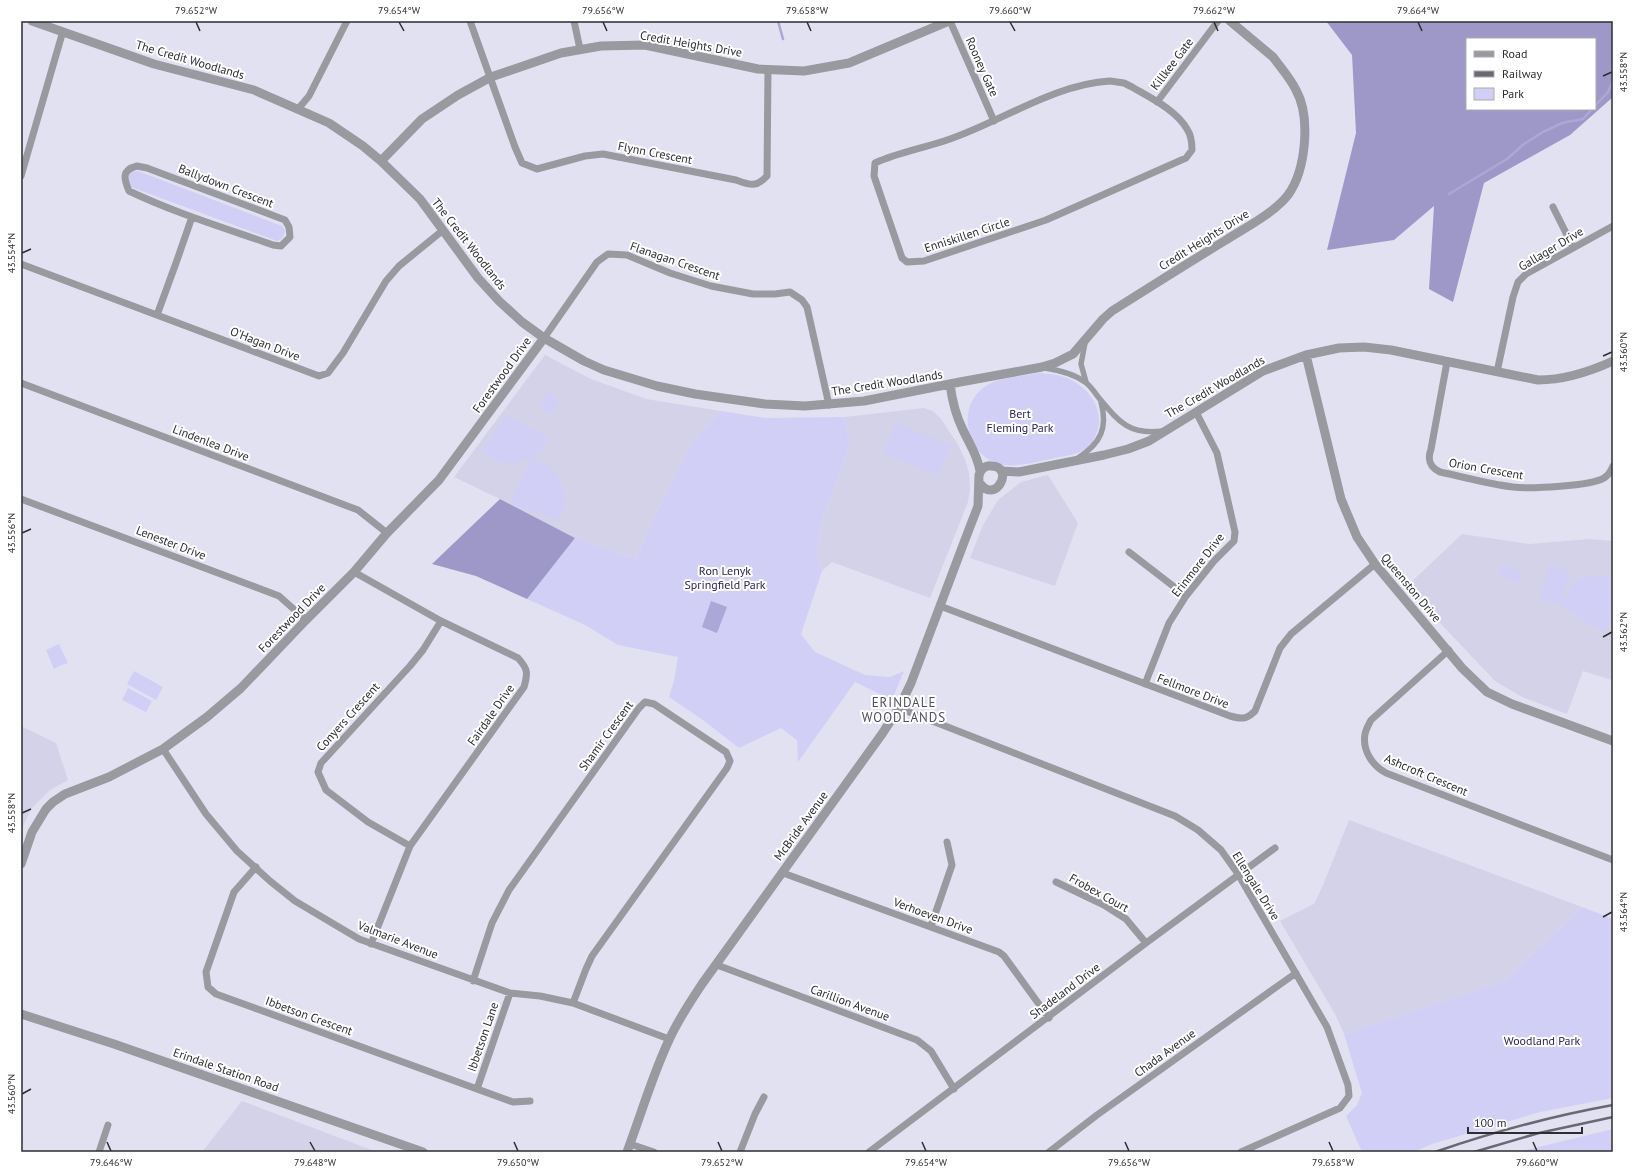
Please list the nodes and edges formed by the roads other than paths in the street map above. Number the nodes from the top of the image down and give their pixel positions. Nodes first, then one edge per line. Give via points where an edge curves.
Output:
1 (32, 21) edge
2 (347, 21) edge
3 (470, 21) edge
4 (574, 21) edge
5 (950, 21) edge
6 (1218, 21) edge
7 (1230, 21) edge
8 (63, 31) junction
9 (580, 49) junction
10 (768, 69) junction
11 (491, 77) junction
12 (1157, 102) junction
13 (298, 109) junction
14 (994, 121) junction
15 (381, 161) junction
16 (21, 176) edge
17 (1553, 207) dead end
18 (192, 217) junction
19 (1613, 226) edge
20 (442, 231) junction
21 (1574, 247) junction
22 (21, 264) edge
23 (157, 315) junction
24 (544, 338) junction
25 (1086, 340) junction
26 (1306, 354) junction
27 (1447, 362) junction
28 (1613, 362) edge
29 (1042, 367) junction
30 (1496, 372) junction
31 (1086, 382) junction
32 (21, 383) edge
33 (950, 384) junction
34 (1100, 399) junction
35 (829, 405) junction
36 (1196, 412) junction
37 (1163, 431) junction
38 (977, 456) junction
39 (1074, 461) junction
40 (991, 466) junction
41 (1613, 466) edge
42 (980, 471) junction
43 (1001, 471) junction
44 (1019, 472) junction
45 (979, 482) junction
46 (1002, 483) junction
47 (992, 490) junction
48 (21, 499) edge
49 (978, 506) junction
50 (387, 534) junction
51 (1129, 552) dead end
52 (1375, 564) junction
53 (354, 572) junction
54 (1186, 596) junction
55 (940, 606) junction
56 (306, 620) junction
57 (441, 621) junction
58 (1449, 650) junction
59 (1145, 684) junction
60 (899, 708) junction
61 (1613, 741) edge
62 (163, 749) junction
63 (947, 842) dead end
64 (410, 846) junction
65 (1275, 848) dead end
66 (1613, 860) edge
67 (21, 864) edge
68 (256, 867) junction
69 (783, 873) junction
70 (1238, 874) junction
71 (1056, 882) dead end
72 (931, 926) junction
73 (1146, 943) junction
74 (371, 944) junction
75 (717, 965) junction
76 (1296, 973) junction
77 (473, 981) junction
78 (510, 993) junction
79 (573, 1004) junction
80 (21, 1014) edge
81 (1049, 1018) junction
82 (669, 1039) junction
83 (478, 1089) junction
84 (954, 1089) junction
85 (764, 1097) dead end
86 (530, 1101) dead end
87 (108, 1125) dead end
88 (628, 1148) edge
89 (99, 1152) edge
90 (423, 1152) edge
91 (654, 1152) edge
92 (740, 1152) edge
93 (869, 1152) edge
94 (1049, 1152) edge
95 (1241, 1152) edge

1 - 8 street, The Credit Woodlands
2 - 13 street via 308,96
3 - 11 street
4 - 9 street
5 - 10 street, Credit Heights Drive via 849,63 804,71
5 - 14 street, Rooney Gate
6 - 12 street, Killkee Gate
7 - 25 street, Credit Heights Drive via 1273,57 1297,91 1305,120 1304,148 1298,174 1288,195 1263,217 1112,311
8 - 13 street, The Credit Woodlands via 154,64 254,90
8 - 16 street
9 - 10 street, Credit Heights Drive via 645,45
9 - 11 street, Credit Heights Drive via 561,52
10 - 11 street, Flynn Crescent via 767,176 751,186 736,180 603,154 585,156 537,169 522,163
11 - 15 street, Credit Heights Drive via 422,119
12 - 14 street, Enniskillen Circle via 1124,83 1095,82 1058,93
12 - 14 street, Enniskillen Circle via 1179,118 1188,130 1192,150 1186,158 1046,220 924,261 907,262 902,258 874,176 875,163 890,156 950,139
13 - 15 street, The Credit Woodlands via 329,123
15 - 20 street, The Credit Woodlands via 420,199
17 - 21 street
18 - 18 street, Ballydown Crescent via 273,245 281,246 290,235 285,220 147,168 137,166 130,168 125,174 129,191
18 - 23 street
19 - 21 street, Gallager Drive
20 - 23 street, O'Hagan Drive via 399,266 386,281 343,353 324,375 319,376
20 - 24 street, The Credit Woodlands via 499,301
21 - 30 street, Gallager Drive via 1526,274 1518,282
22 - 23 street, O'Hagan Drive
24 - 35 street, The Credit Woodlands via 604,370 657,386 765,404
24 - 35 street, Flanagan Crescent via 597,262 608,254 627,255 711,286 753,294 790,292 802,300 806,307
24 - 50 street, Forestwood Drive via 438,480
25 - 29 street, Credit Heights Drive via 1070,356
25 - 31 street via 1081,364
26 - 27 street, The Credit Woodlands via 1339,348 1364,347 1398,351
26 - 36 street, The Credit Woodlands via 1263,371
26 - 52 street, Queenston Drive via 1341,499 1357,537
27 - 30 street, The Credit Woodlands
27 - 41 street, Orion Crescent via 1428,456 1434,469 1513,487 1538,488 1591,483 1604,478
28 - 30 street, The Credit Woodlands via 1583,373 1551,380
29 - 31 street via 1064,372
29 - 33 street, Credit Heights Drive
31 - 34 street
32 - 50 street, Lindenlea Drive via 358,510
33 - 35 street, The Credit Woodlands via 884,398
33 - 38 street, The Credit Woodlands via 962,429
34 - 37 street via 1126,426 1143,432
34 - 39 street via 1104,416 1102,435 1091,448
36 - 37 street, The Credit Woodlands
36 - 54 street, Erinmore Drive via 1217,453 1235,532 1234,541
37 - 39 street, The Credit Woodlands via 1148,441 1128,449
38 - 40 street, The Credit Woodlands
38 - 42 street, The Credit Woodlands
39 - 44 street, The Credit Woodlands
40 - 42 street
40 - 43 street
42 - 45 street
43 - 44 street, The Credit Woodlands
43 - 46 street
44 - 46 street, The Credit Woodlands
45 - 47 street via 984,488
45 - 49 street, McBride Avenue
46 - 47 street
47 - 49 street, McBride Avenue
48 - 56 street, Lenester Drive via 278,596
49 - 55 street, McBride Avenue
50 - 53 street, Forestwood Drive
51 - 54 street
52 - 58 street, Queenston Drive
52 - 59 street, Fellmore Drive via 1291,634 1280,648 1255,711 1250,716 1242,720
53 - 56 street, Forestwood Drive
53 - 57 street, Fairdale Drive
54 - 59 street, Erinmore Drive via 1169,623
55 - 59 street, Fellmore Drive
55 - 60 street, McBride Avenue
56 - 62 street, Forestwood Drive via 241,688
57 - 64 street, Fairdale Drive via 518,658 525,666 527,677 524,687
57 - 64 street, Conyers Crescent via 423,650 321,763 318,772 326,790 368,822
58 - 61 street, Queenston Drive via 1487,692
58 - 66 street, Ashcroft Crescent via 1371,720 1365,741 1366,750 1374,765 1386,773
60 - 69 street, McBride Avenue
60 - 70 street, Ellengale Drive via 1175,816 1198,830 1220,850
62 - 67 street, Forestwood Drive via 53,802 32,832
62 - 68 street, Valmarie Avenue via 206,814 237,851
63 - 72 street via 952,864
64 - 74 street, Fairdale Drive
65 - 70 street, Shadeland Drive
68 - 74 street, Valmarie Avenue via 295,901
68 - 83 street, Ibbetson Crescent via 234,892 206,972 208,987 216,994
69 - 72 street, Verhoeven Drive
69 - 75 street, McBride Avenue
70 - 73 street, Shadeland Drive
70 - 76 street, Ellengale Drive
71 - 73 street, Frobex Court via 1104,905 1126,919
72 - 81 street, Verhoeven Drive via 999,952
73 - 81 street, Shadeland Drive
74 - 77 street, Valmarie Avenue
75 - 82 street, McBride Avenue
75 - 84 street, Carillion Avenue via 916,1040 931,1051
76 - 94 street, Chada Avenue
76 - 95 street, Ellengale Drive via 1327,1027 1350,1096 1340,1108
77 - 78 street, Valmarie Avenue
77 - 79 street, Shamir Crescent via 492,923 509,890 639,708 645,702 654,704 726,752 730,761 592,956
78 - 79 street, Valmarie Avenue via 540,996
78 - 83 street, Ibbetson Lane
79 - 82 street, Valmarie Avenue
80 - 90 street, Erindale Station Road
81 - 84 street, Shadeland Drive
82 - 88 street, McBride Avenue
83 - 86 street, Ibbetson Crescent via 513,1102
84 - 93 street, Shadeland Drive
85 - 92 street
87 - 89 street
88 - 91 street

